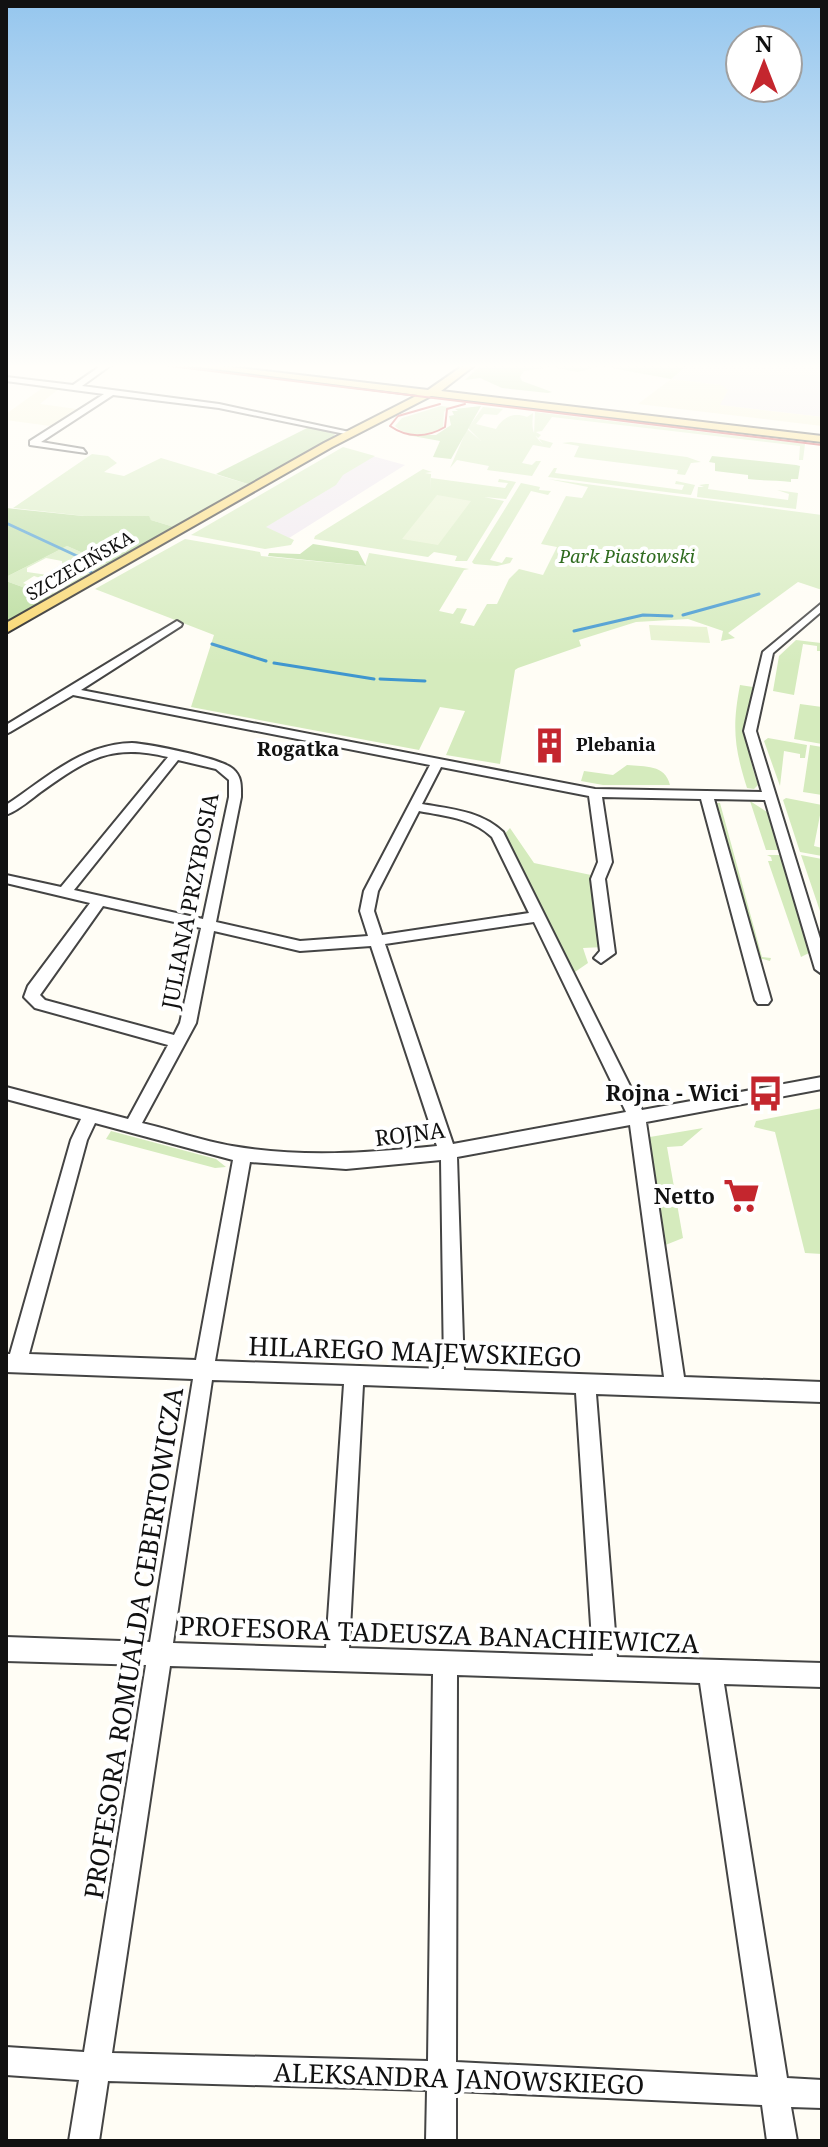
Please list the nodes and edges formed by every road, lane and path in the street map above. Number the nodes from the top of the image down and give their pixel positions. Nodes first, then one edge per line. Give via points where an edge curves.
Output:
1 (293, 465) edge
2 (822, 606) edge
3 (177, 624) dead end
4 (6, 629) edge
5 (71, 691) junction
6 (6, 730) edge
7 (175, 756) junction
8 (437, 763) junction
9 (595, 793) junction
10 (707, 796) junction
11 (768, 796) junction
12 (414, 806) junction
13 (6, 811) edge
14 (6, 879) edge
15 (64, 893) junction
16 (99, 901) junction
17 (539, 916) junction
18 (207, 927) junction
19 (375, 941) junction
20 (601, 958) dead end
21 (822, 969) edge
22 (763, 1000) dead end
23 (179, 1042) junction
24 (822, 1083) edge
25 (6, 1093) edge
26 (90, 1117) junction
27 (637, 1117) junction
28 (131, 1128) junction
29 (448, 1152) junction
30 (243, 1155) junction
31 (12, 1363) edge
32 (204, 1370) junction
33 (354, 1375) junction
34 (454, 1379) junction
35 (585, 1384) junction
36 (675, 1387) junction
37 (821, 1397) edge
38 (6, 1649) edge
39 (160, 1654) junction
40 (337, 1661) junction
41 (445, 1665) junction
42 (606, 1670) junction
43 (710, 1672) junction
44 (822, 1675) edge
45 (6, 2061) edge
46 (96, 2067) junction
47 (441, 2076) junction
48 (775, 2094) junction
49 (822, 2094) edge
50 (84, 2141) edge
51 (441, 2141) edge
52 (782, 2141) edge

1 - 4 main road, SZCZECIŃSKA
2 - 11 street via 770,648 763,663 750,735
3 - 5 street
5 - 6 street
5 - 8 street
7 - 13 street, JULIANA PRZYBOSIA via 133,747 104,750
7 - 15 street
7 - 18 street, JULIANA PRZYBOSIA via 221,766 235,780
8 - 9 street
8 - 12 street
9 - 10 street
9 - 20 street via 605,862 598,879 608,953
10 - 11 street
10 - 22 street
11 - 21 street
12 - 17 street via 492,828
12 - 19 street via 368,900
14 - 15 street
15 - 16 street
16 - 18 street
16 - 23 street via 32,997 40,1004
17 - 19 street
17 - 27 street
18 - 19 street via 300,946
18 - 23 street, JULIANA PRZYBOSIA via 188,1023
19 - 29 street
23 - 28 street, JULIANA PRZYBOSIA
24 - 27 street, ROJNA
25 - 26 street, ROJNA
26 - 28 street, ROJNA
26 - 31 street
27 - 29 street, ROJNA
27 - 36 street
28 - 30 street, ROJNA
29 - 30 street, ROJNA via 346,1162
29 - 34 street
30 - 32 street, PROFESORA ROMUALDA CEBERTOWICZA
31 - 32 street, HILAREGO MAJEWSKIEGO
32 - 33 street, HILAREGO MAJEWSKIEGO
32 - 39 street, PROFESORA ROMUALDA CEBERTOWICZA
33 - 34 street, HILAREGO MAJEWSKIEGO
33 - 40 street
34 - 35 street, HILAREGO MAJEWSKIEGO
35 - 36 street, HILAREGO MAJEWSKIEGO
35 - 42 street
36 - 37 street, HILAREGO MAJEWSKIEGO
38 - 39 street, PROFESORA TADEUSZA BANACHIEWICZA
39 - 40 street, PROFESORA TADEUSZA BANACHIEWICZA
39 - 46 street, PROFESORA ROMUALDA CEBERTOWICZA
40 - 41 street, PROFESORA TADEUSZA BANACHIEWICZA
41 - 42 street, PROFESORA TADEUSZA BANACHIEWICZA
41 - 47 street
42 - 43 street, PROFESORA TADEUSZA BANACHIEWICZA
43 - 44 street, PROFESORA TADEUSZA BANACHIEWICZA
43 - 48 street
45 - 46 street, ALEKSANDRA JANOWSKIEGO
46 - 47 street, ALEKSANDRA JANOWSKIEGO
46 - 50 street, PROFESORA ROMUALDA CEBERTOWICZA
47 - 48 street, ALEKSANDRA JANOWSKIEGO
47 - 51 street
48 - 49 street, ALEKSANDRA JANOWSKIEGO
48 - 52 street

